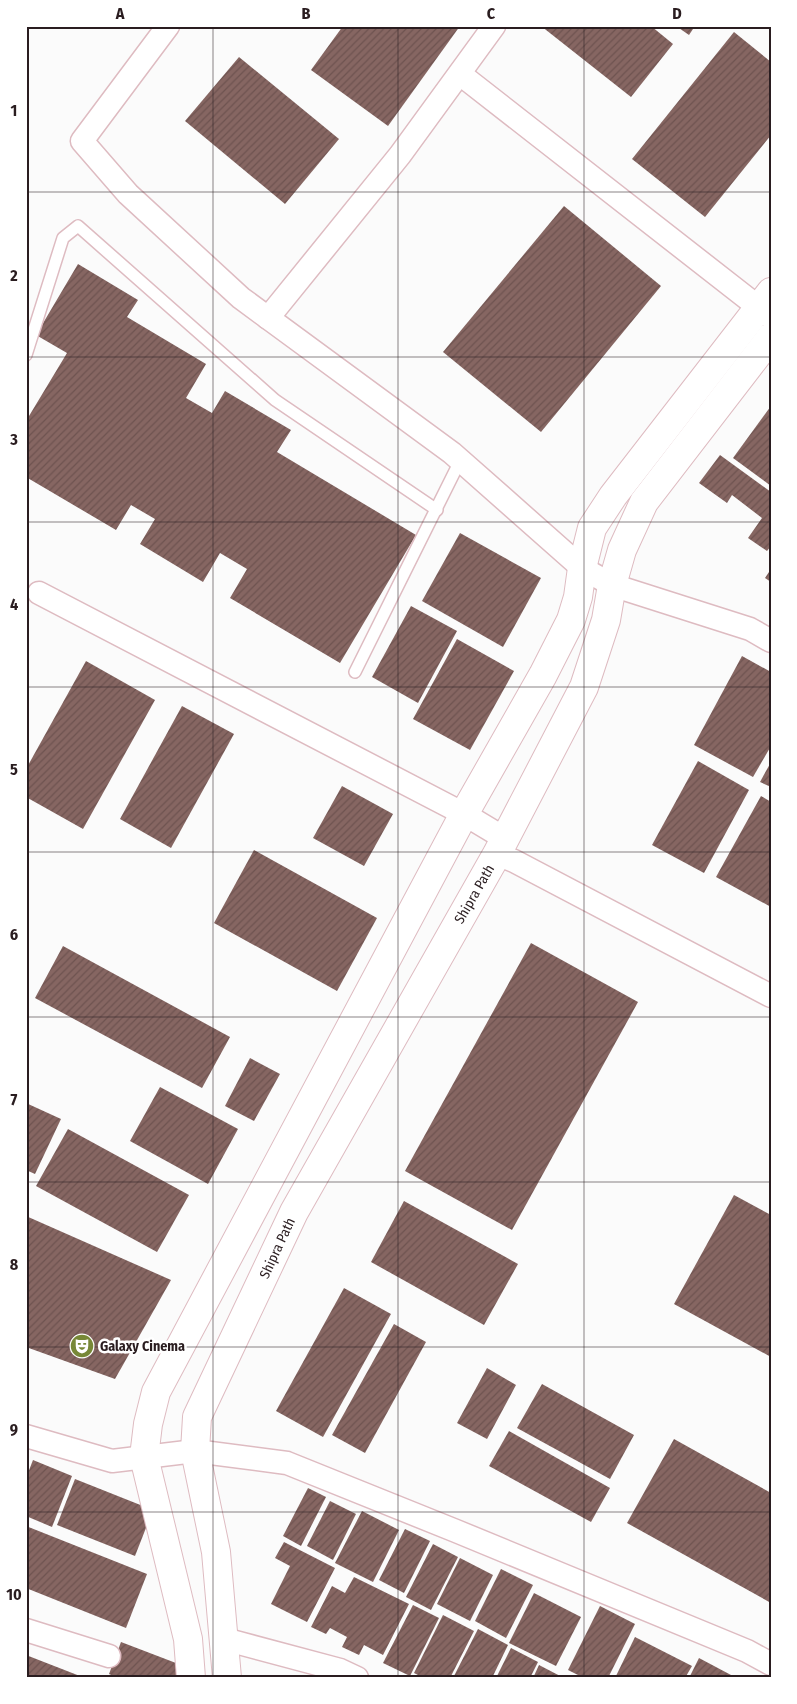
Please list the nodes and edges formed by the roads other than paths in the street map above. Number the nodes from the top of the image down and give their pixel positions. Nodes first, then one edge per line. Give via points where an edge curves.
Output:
1 (168, 26) edge
2 (494, 26) edge
3 (460, 74) junction
4 (767, 305) edge
5 (268, 318) junction
6 (771, 337) edge
7 (26, 355) edge
8 (460, 461) junction
9 (437, 510) junction
10 (582, 568) junction
11 (612, 585) junction
12 (38, 594) dead end
13 (771, 641) edge
14 (355, 672) dead end
15 (464, 814) junction
16 (501, 846) junction
17 (771, 996) edge
18 (28, 1443) edge
19 (195, 1451) junction
20 (144, 1457) junction
21 (26, 1630) edge
22 (224, 1639) junction
23 (109, 1656) dead end
24 (771, 1664) edge
25 (190, 1678) edge
26 (227, 1678) edge
27 (357, 1678) edge

1 - 5 street via 82,141 128,194 241,298
2 - 3 street
3 - 4 street
3 - 5 street via 400,155
4 - 10 street via 613,496 592,528
5 - 8 street
6 - 11 street, Shipra Path via 644,502 622,550
7 - 9 lane via 63,238 78,226 275,400
8 - 9 lane
8 - 10 street
9 - 14 lane
10 - 11 street
10 - 15 street via 571,620
11 - 13 street via 750,629
11 - 16 street, Shipra Path via 606,620 584,687
12 - 15 street
15 - 16 street
15 - 20 street via 156,1392
16 - 17 street via 514,861
16 - 19 street, Shipra Path via 294,1212 197,1417
18 - 20 street via 112,1461
19 - 20 street
19 - 22 street, Shipra Path via 216,1552
19 - 24 street via 287,1463 747,1651
20 - 25 street via 188,1638
21 - 23 street
22 - 26 street, Shipra Path
22 - 27 street via 340,1670

